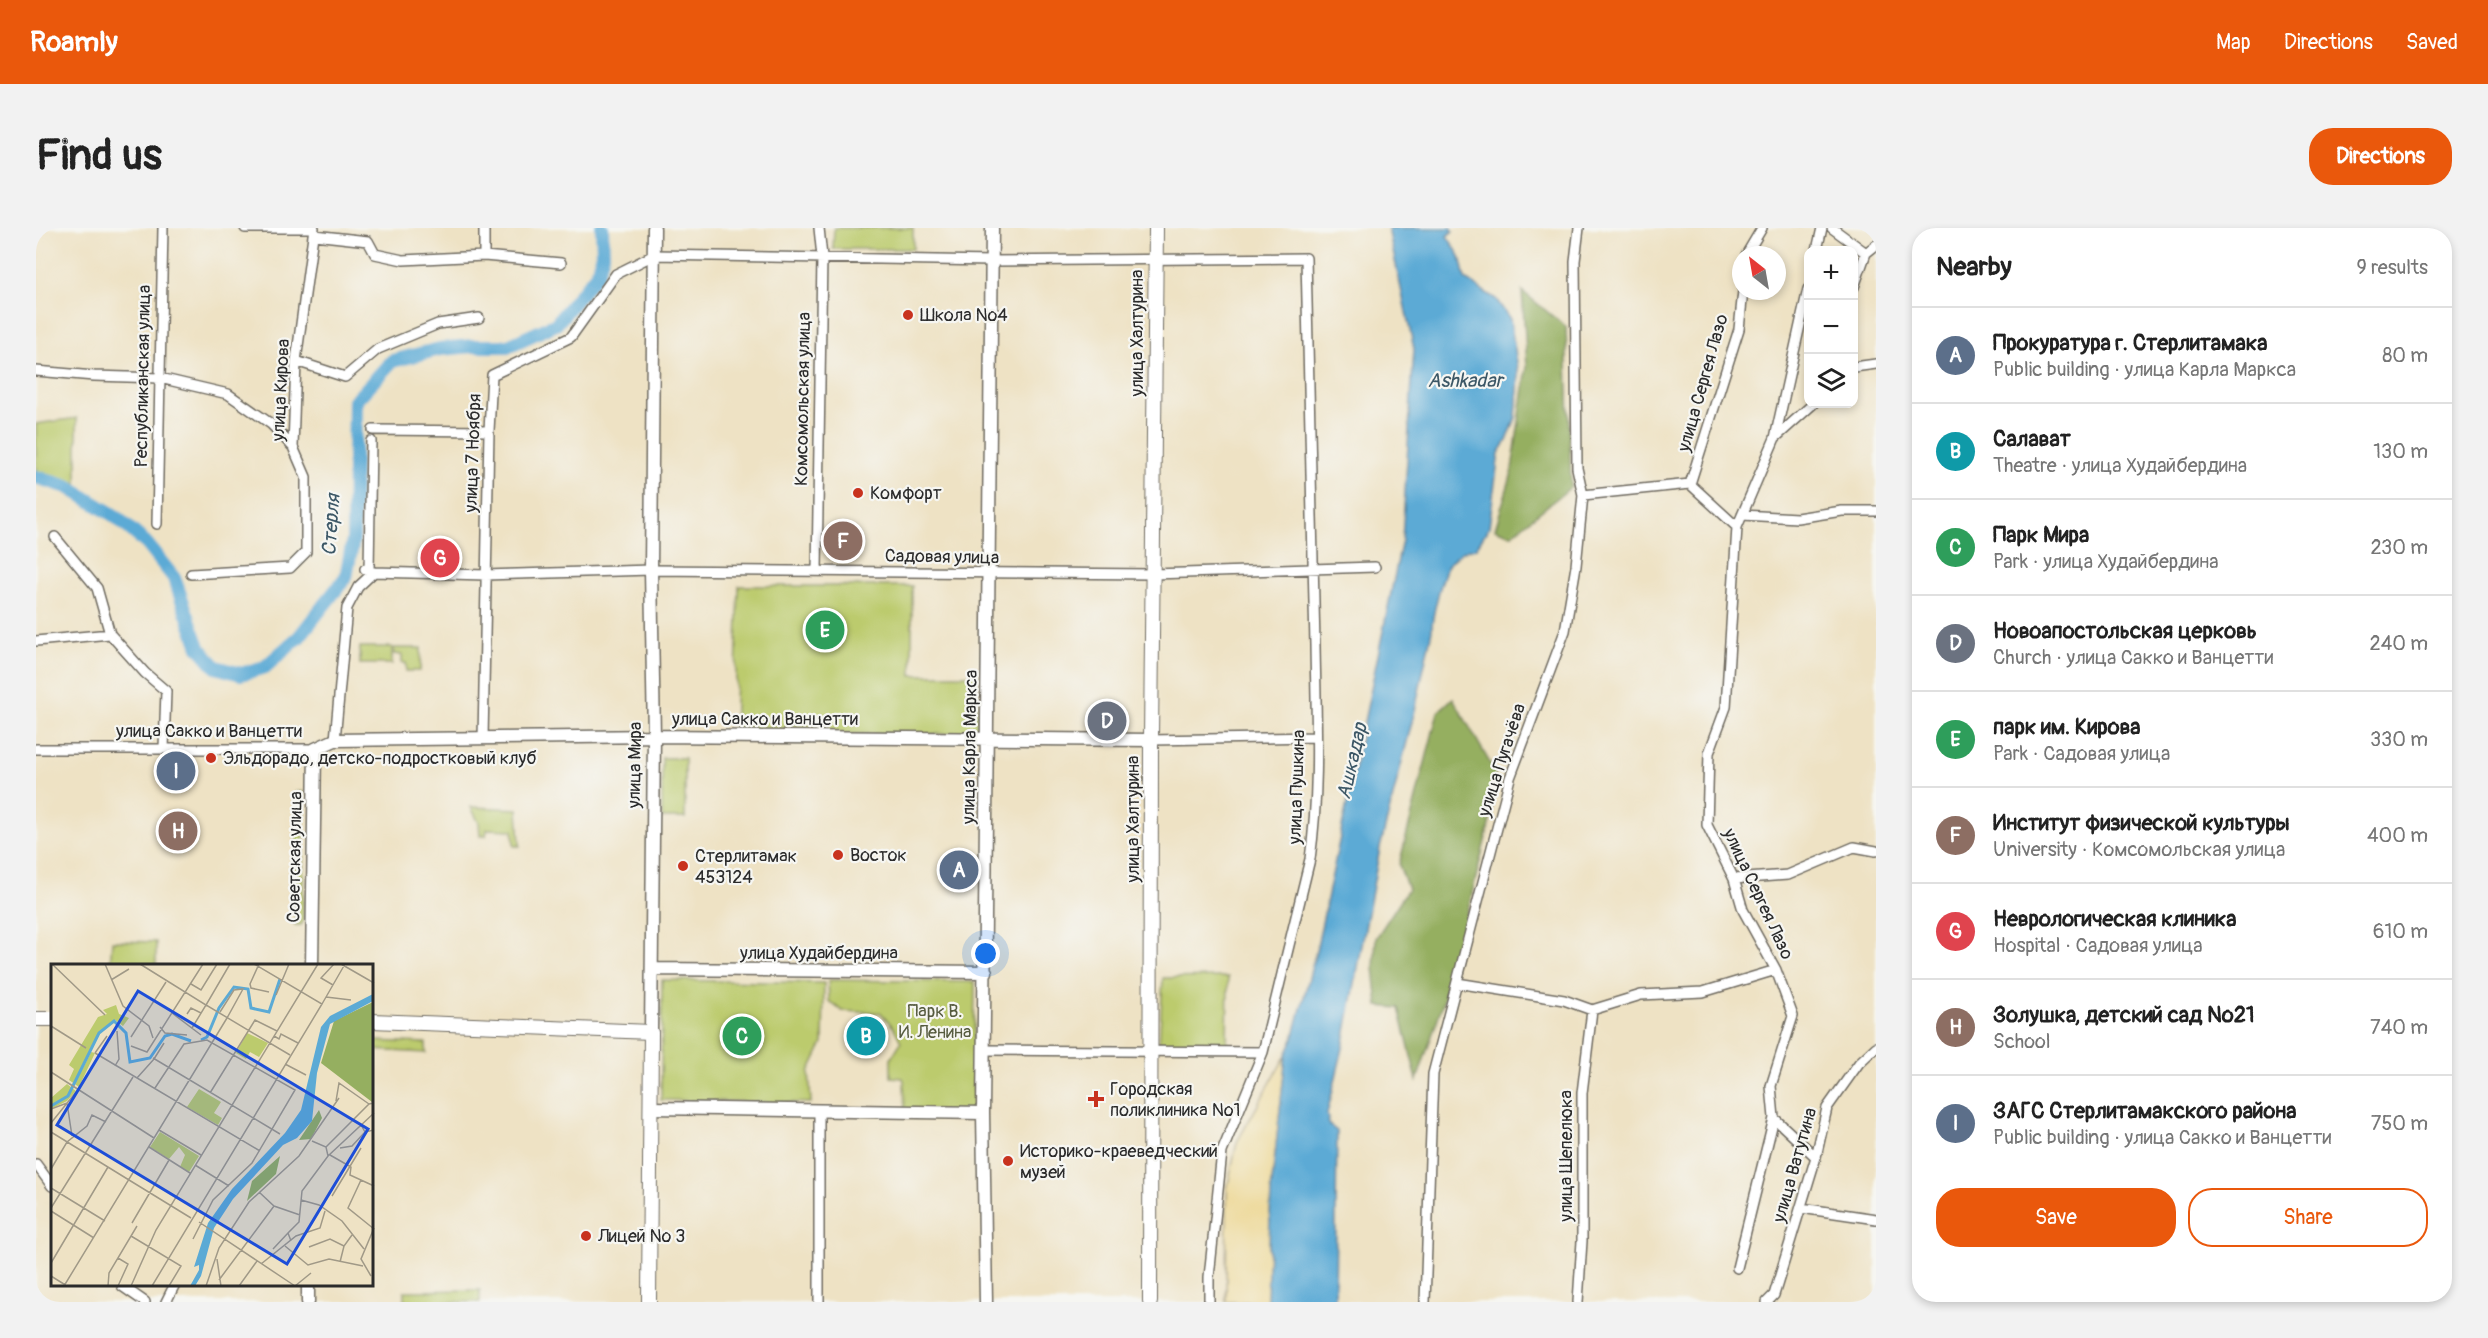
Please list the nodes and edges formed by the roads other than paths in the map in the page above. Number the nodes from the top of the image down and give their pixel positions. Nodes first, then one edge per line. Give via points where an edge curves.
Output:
1 (163, 228) edge
2 (245, 228) edge
3 (484, 228) edge
4 (654, 228) edge
5 (819, 228) edge
6 (992, 228) edge
7 (1156, 228) edge
8 (1579, 228) edge
9 (1762, 228) edge
10 (1822, 228) edge
11 (1832, 228) edge
12 (314, 230) edge
13 (1876, 245) edge
14 (1751, 246) edge
15 (1818, 246) edge
16 (1866, 253) junction
17 (654, 255) junction
18 (484, 256) junction
19 (822, 257) junction
20 (991, 261) junction
21 (1155, 261) junction
22 (561, 263) dead end
23 (1858, 276) edge
24 (1742, 300) edge
25 (1806, 300) edge
26 (479, 318) dead end
27 (296, 361) junction
28 (1876, 364) edge
29 (1858, 366) edge
30 (36, 371) edge
31 (160, 378) junction
32 (1809, 408) edge
33 (373, 430) dead end
34 (489, 432) junction
35 (1774, 438) junction
36 (371, 441) dead end
37 (293, 447) junction
38 (1690, 484) junction
39 (1583, 495) junction
40 (1876, 511) edge
41 (1742, 515) junction
42 (157, 524) dead end
43 (1737, 527) junction
44 (55, 537) dead end
45 (1376, 567) dead end
46 (1314, 569) junction
47 (651, 570) junction
48 (369, 571) junction
49 (817, 572) junction
50 (191, 574) dead end
51 (990, 574) junction
52 (1153, 574) junction
53 (486, 575) junction
54 (110, 634) junction
55 (36, 641) edge
56 (654, 736) junction
57 (1316, 737) junction
58 (988, 738) junction
59 (483, 739) junction
60 (335, 740) junction
61 (1151, 740) junction
62 (164, 748) junction
63 (36, 749) edge
64 (315, 749) junction
65 (1876, 851) edge
66 (1734, 879) junction
67 (312, 964) edge
68 (652, 969) junction
69 (1776, 970) junction
70 (986, 972) junction
71 (1456, 983) junction
72 (1592, 1010) junction
73 (374, 1021) edge
74 (374, 1029) edge
75 (651, 1036) junction
76 (1876, 1047) edge
77 (984, 1050) junction
78 (1151, 1052) junction
79 (1263, 1052) junction
80 (651, 1108) junction
81 (819, 1111) junction
82 (983, 1113) junction
83 (1774, 1118) junction
84 (1816, 1157) junction
85 (36, 1164) edge
86 (51, 1184) edge
87 (1801, 1208) junction
88 (1876, 1219) edge
89 (1737, 1268) dead end
90 (123, 1287) edge
91 (174, 1287) edge
92 (145, 1302) edge
93 (166, 1302) edge
94 (649, 1302) edge
95 (819, 1302) edge
96 (986, 1302) edge
97 (1150, 1302) edge
98 (1209, 1302) edge
99 (1425, 1302) edge
100 (1578, 1302) edge
101 (1767, 1302) edge

1 - 31 street, Республиканская улица
2 - 12 street
3 - 18 street
4 - 17 street, улица Мира
5 - 19 street, Комсомольская улица
6 - 20 street, улица Карла Маркса
7 - 21 main road, улица Халтурина
8 - 39 street, улица Пугачёва via 1575,261 1577,468
9 - 14 street
10 - 15 street
11 - 16 street
12 - 18 street via 368,241 375,254 403,260
12 - 27 street, улица Кирова
13 - 16 street
16 - 23 street
17 - 19 street
17 - 34 street, улица 7 Ноября via 616,274 571,337 492,375
17 - 47 street, улица Мира
18 - 22 street
19 - 20 street
19 - 49 street, Комсомольская улица
20 - 21 street
20 - 51 street, улица Карла Маркса
21 - 46 street, улица Пушкина via 1306,258
21 - 52 main road, улица Халтурина
24 - 38 street, улица Сергея Лазо via 1739,329
25 - 35 street, улица Сергея Лазо
26 - 27 street via 438,324 387,345 345,377
27 - 37 street, улица Кирова
28 - 29 street
30 - 31 street
31 - 37 street via 228,394 271,424
31 - 42 street, Республиканская улица
32 - 35 street, улица Сергея Лазо
33 - 34 street
34 - 53 street, улица 7 Ноября
35 - 41 street, улица Сергея Лазо
36 - 48 street
37 - 50 street, улица Кирова via 306,477 306,552 290,568
38 - 39 street
38 - 43 street
39 - 71 street, улица Пугачёва via 1565,631 1510,778
40 - 41 street via 1842,511 1797,518
41 - 43 street, улица Сергея Лазо
43 - 66 street, улица Сергея Лазо via 1726,707 1709,753 1707,825
44 - 54 street via 97,588
45 - 46 street, Садовая улица
46 - 52 street, Садовая улица
46 - 57 street, улица Пушкина
47 - 49 street, Садовая улица
47 - 53 street, Садовая улица
47 - 56 street, улица Мира
48 - 53 street, Садовая улица
48 - 60 street via 347,608
49 - 51 street, Садовая улица
51 - 52 street, Садовая улица
51 - 58 street, улица Карла Маркса
52 - 61 main road, улица Халтурина
53 - 59 street, улица 7 Ноября
54 - 55 street
54 - 62 street via 166,691
56 - 58 street, улица Сакко и Ванцетти
56 - 59 street, улица Сакко и Ванцетти
56 - 68 street, улица Мира
57 - 61 street, улица Сакко и Ванцетти
57 - 79 street, улица Пушкина via 1310,859
58 - 61 street, улица Сакко и Ванцетти
58 - 70 street, улица Карла Маркса
59 - 60 street, улица Сакко и Ванцетти
60 - 64 street, улица Сакко и Ванцетти
61 - 78 main road, улица Халтурина
62 - 63 street, улица Сакко и Ванцетти
62 - 64 street, улица Сакко и Ванцетти
64 - 67 street, Советская улица
65 - 66 street via 1854,847 1788,875
66 - 69 street, улица Сергея Лазо via 1743,910
68 - 70 street, улица Худайбердина
68 - 75 street, улица Мира
69 - 72 street via 1703,992 1641,995
69 - 83 street, улица Сергея Лазо via 1793,1016 1771,1086
70 - 77 street, улица Карла Маркса
71 - 72 street via 1564,1000
71 - 99 street, улица Пугачёва via 1433,1074
72 - 100 street, улица Шепелюка via 1582,1093
73 - 75 main road
74 - 75 main road
75 - 80 main road, улица Мира
76 - 84 street, улица Ватутина via 1859,1063 1827,1108
77 - 78 street
77 - 82 street, улица Карла Маркса
78 - 79 street
78 - 97 main road, улица Халтурина
79 - 98 street, улица Пушкина via 1222,1152
80 - 81 street
80 - 94 main road, улица Мира
81 - 82 street
81 - 95 street
82 - 96 street, улица Карла Маркса
83 - 84 street
83 - 89 street, улица Сергея Лазо
84 - 87 street, улица Ватутина
85 - 86 street
87 - 88 street
87 - 101 street, улица Ватутина via 1774,1295
90 - 92 street
91 - 93 street

